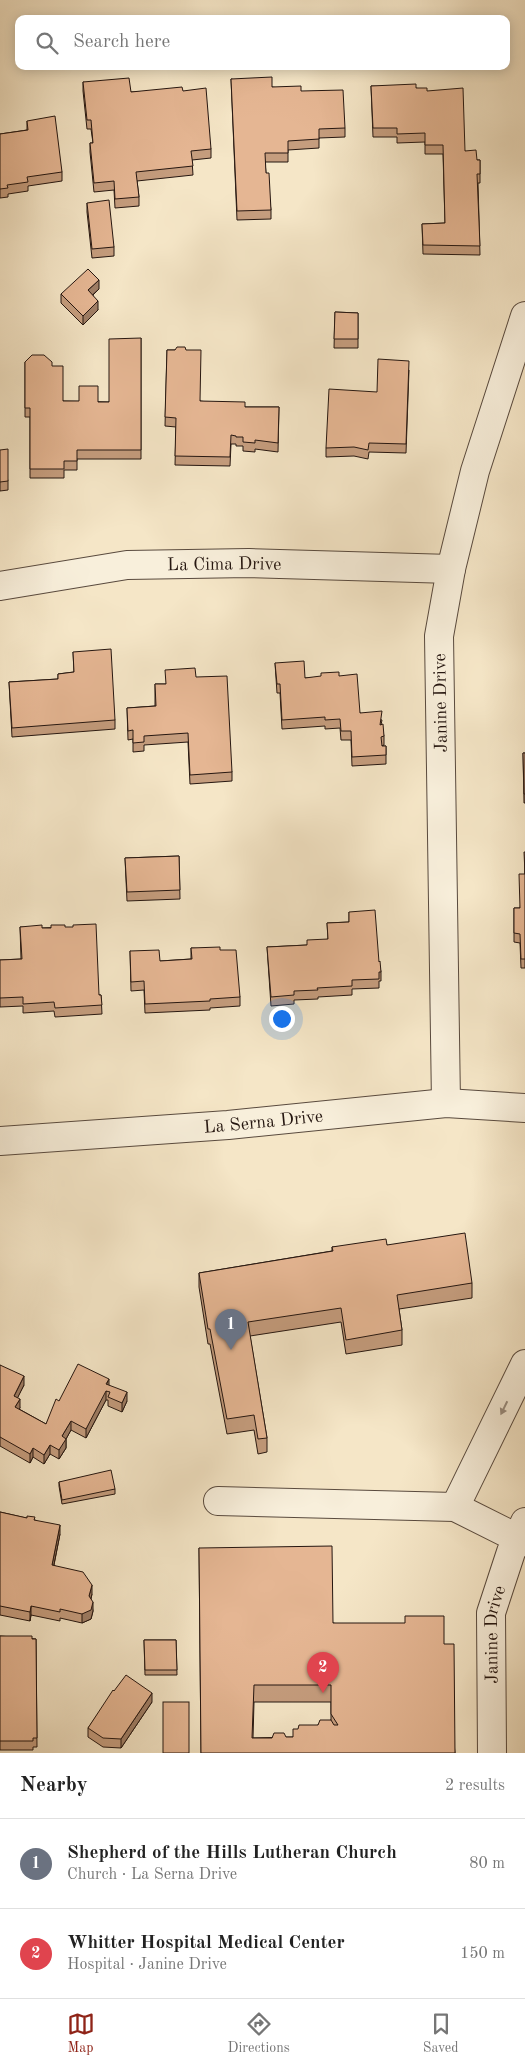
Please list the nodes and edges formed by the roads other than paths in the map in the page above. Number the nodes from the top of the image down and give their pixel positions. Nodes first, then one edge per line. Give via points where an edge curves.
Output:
1 (525, 316) edge
2 (451, 569) junction
3 (0, 586) edge
4 (446, 1103) junction
5 (525, 1108) edge
6 (0, 1141) edge
7 (525, 1364) edge
8 (218, 1501) dead end
9 (455, 1507) junction
10 (523, 1534) edge
11 (492, 1753) edge

1 - 2 street, Janine Drive via 475,471
2 - 3 street, La Cima Drive via 249,563 128,565
2 - 4 street, Janine Drive via 439,636
4 - 5 street, La Serna Drive
4 - 6 street, La Serna Drive via 228,1125
7 -> 9 street
8 - 9 street
9 - 10 street
10 - 11 street, Janine Drive via 511,1552 491,1613

